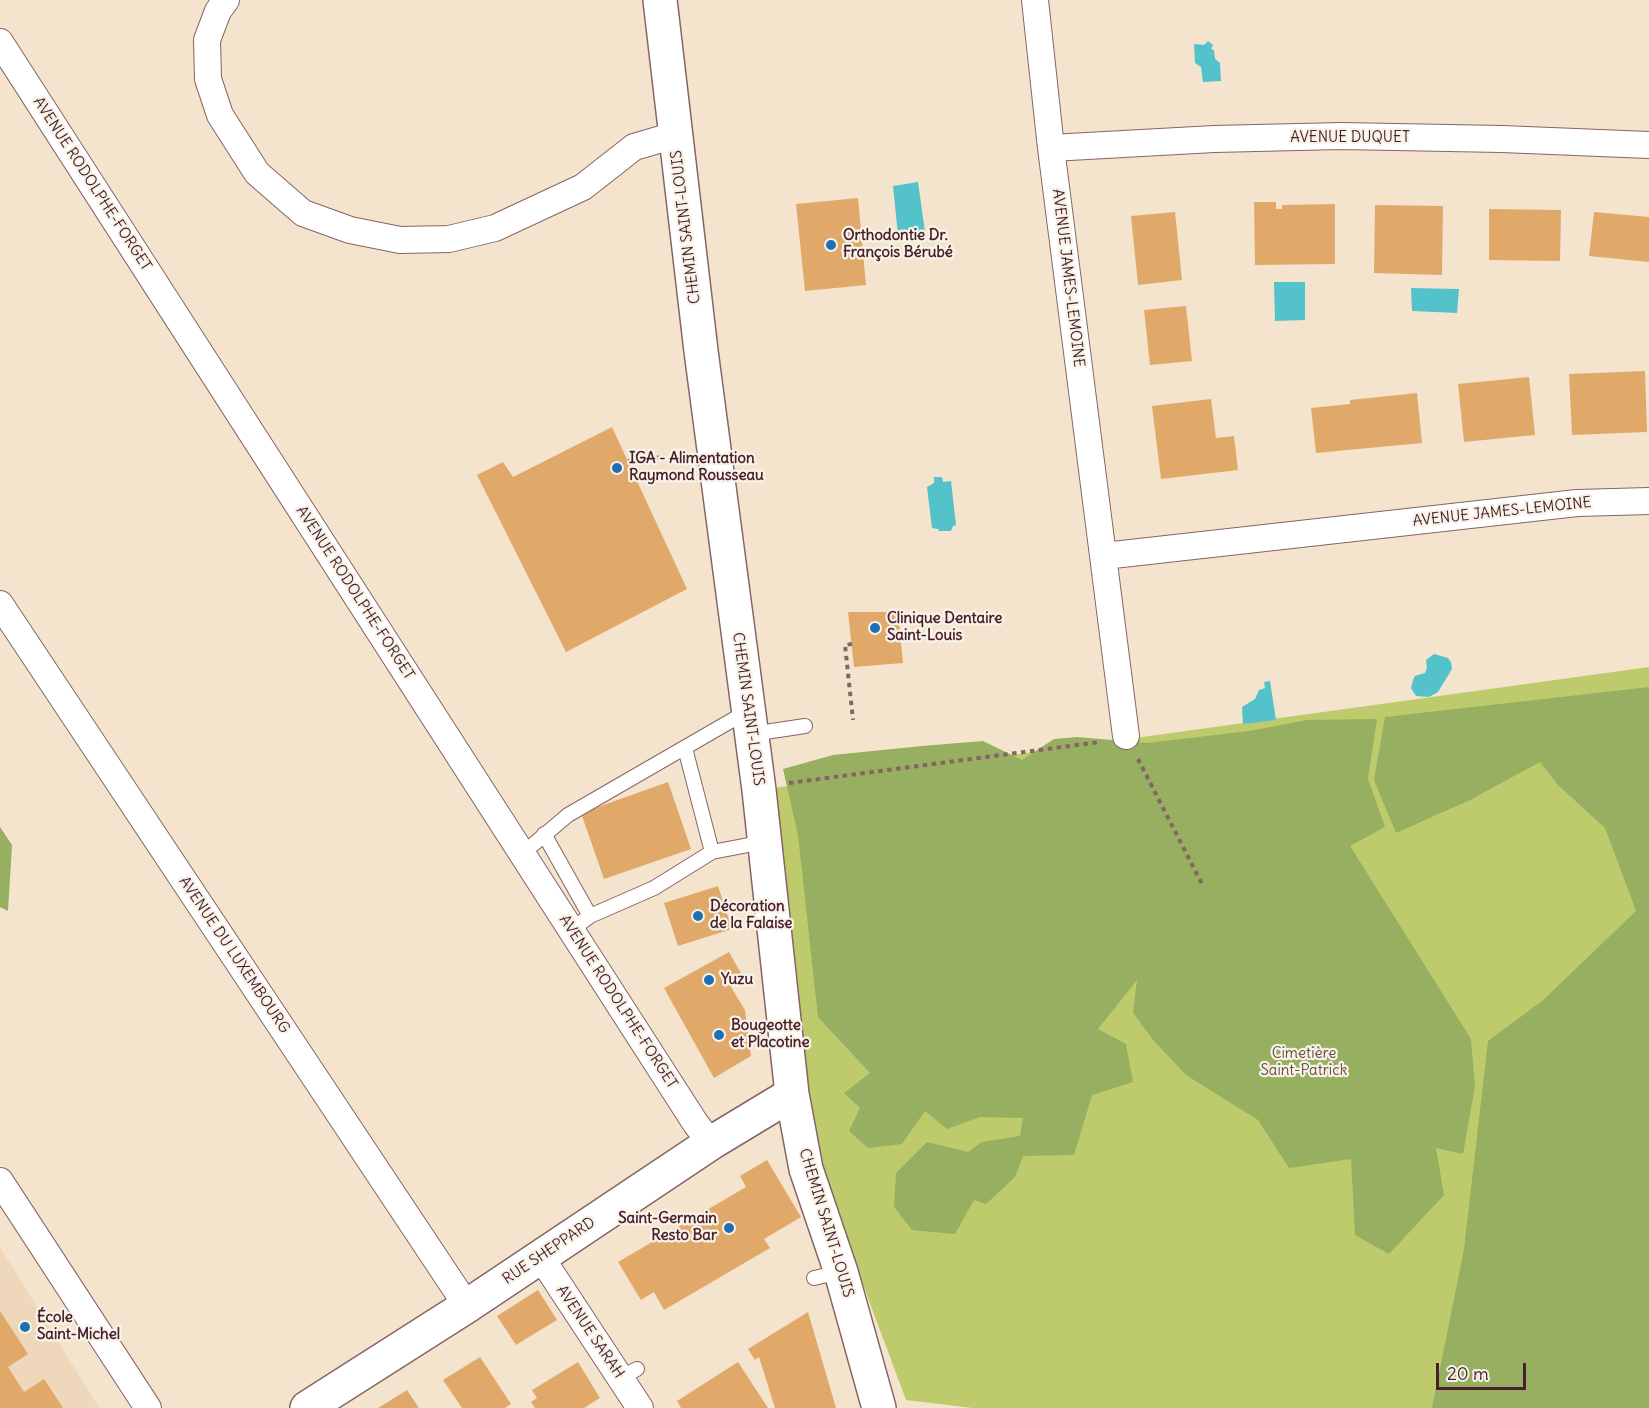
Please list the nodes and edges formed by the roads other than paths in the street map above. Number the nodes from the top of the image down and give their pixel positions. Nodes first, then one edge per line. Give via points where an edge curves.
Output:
1 (226, 0) edge
2 (660, 0) edge
3 (1035, 0) edge
4 (0, 42) edge
5 (675, 135) junction
6 (1649, 145) edge
7 (1051, 148) junction
8 (1649, 501) edge
9 (1104, 556) junction
10 (0, 604) edge
11 (751, 722) junction
12 (804, 726) dead end
13 (1126, 736) road end
14 (685, 748) junction
15 (544, 834) junction
16 (764, 842) junction
17 (712, 852) junction
18 (522, 854) junction
19 (580, 923) junction
20 (792, 1094) junction
21 (711, 1143) junction
22 (0, 1181) edge
23 (540, 1256) junction
24 (467, 1306) junction
25 (148, 1408) edge
26 (307, 1408) edge
27 (640, 1408) edge
28 (879, 1408) edge

1 - 5 street via 207,40 208,79 220,115 257,172 288,200 303,213 350,230 400,240 449,239 495,228 583,187 633,147
2 - 5 street, CHEMIN SAINT-LOUIS
3 - 7 street, AVENUE JAMES-LEMOINE
4 - 18 street, AVENUE RODOLPHE-FORGET
5 - 11 street, CHEMIN SAINT-LOUIS
6 - 7 street, AVENUE DUQUET via 1341,136
7 - 9 street, AVENUE JAMES-LEMOINE
8 - 9 street, AVENUE JAMES-LEMOINE via 1578,503
9 - 13 street, AVENUE JAMES-LEMOINE
10 - 24 street, AVENUE DU LUXEMBOURG
11 - 12 lane
11 - 14 lane
11 - 16 street, CHEMIN SAINT-LOUIS
14 - 15 lane via 568,815
14 - 17 lane
15 - 18 lane
15 - 19 lane
16 - 17 lane
16 - 20 street, CHEMIN SAINT-LOUIS
17 - 19 lane via 654,888
18 - 19 street, AVENUE RODOLPHE-FORGET
19 - 21 street, AVENUE RODOLPHE-FORGET via 696,1124
20 - 21 street, RUE SHEPPARD
20 - 28 street, CHEMIN SAINT-LOUIS via 828,1275
21 - 23 street, RUE SHEPPARD
22 - 25 street
23 - 24 street, RUE SHEPPARD
23 - 27 street, AVENUE SARAH via 628,1373
24 - 26 street, RUE SHEPPARD

